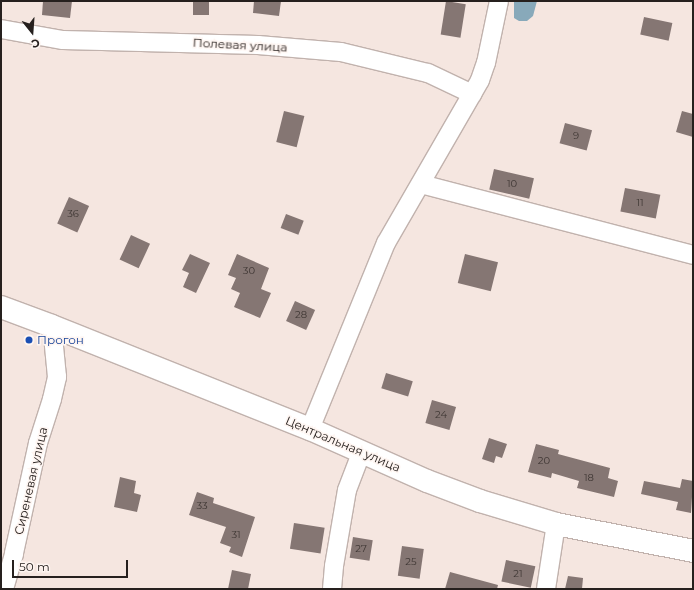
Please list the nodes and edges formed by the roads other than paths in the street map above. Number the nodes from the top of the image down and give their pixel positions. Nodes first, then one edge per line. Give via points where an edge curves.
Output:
1 (499, 1) edge
2 (1, 28) edge
3 (472, 94) junction
4 (421, 184) junction
5 (693, 255) edge
6 (1, 308) edge
7 (52, 326) junction
8 (310, 429) junction
9 (362, 451) junction
10 (556, 524) junction
11 (693, 551) edge
12 (4, 589) edge
13 (332, 589) edge
14 (546, 589) edge

1 - 3 street via 486,63
2 - 3 street, Полевая улица via 63,40 258,44 341,52 428,73
3 - 4 street
4 - 5 street
4 - 8 street via 386,243
6 - 7 main road, Центральная улица
7 - 8 main road, Центральная улица
7 - 12 street, Сиреневая улица via 57,377 38,443
8 - 9 main road, Центральная улица
9 - 10 main road, Центральная улица via 427,481 480,501
9 - 13 street via 347,490
10 - 11 main road, Центральная улица
10 - 14 street

